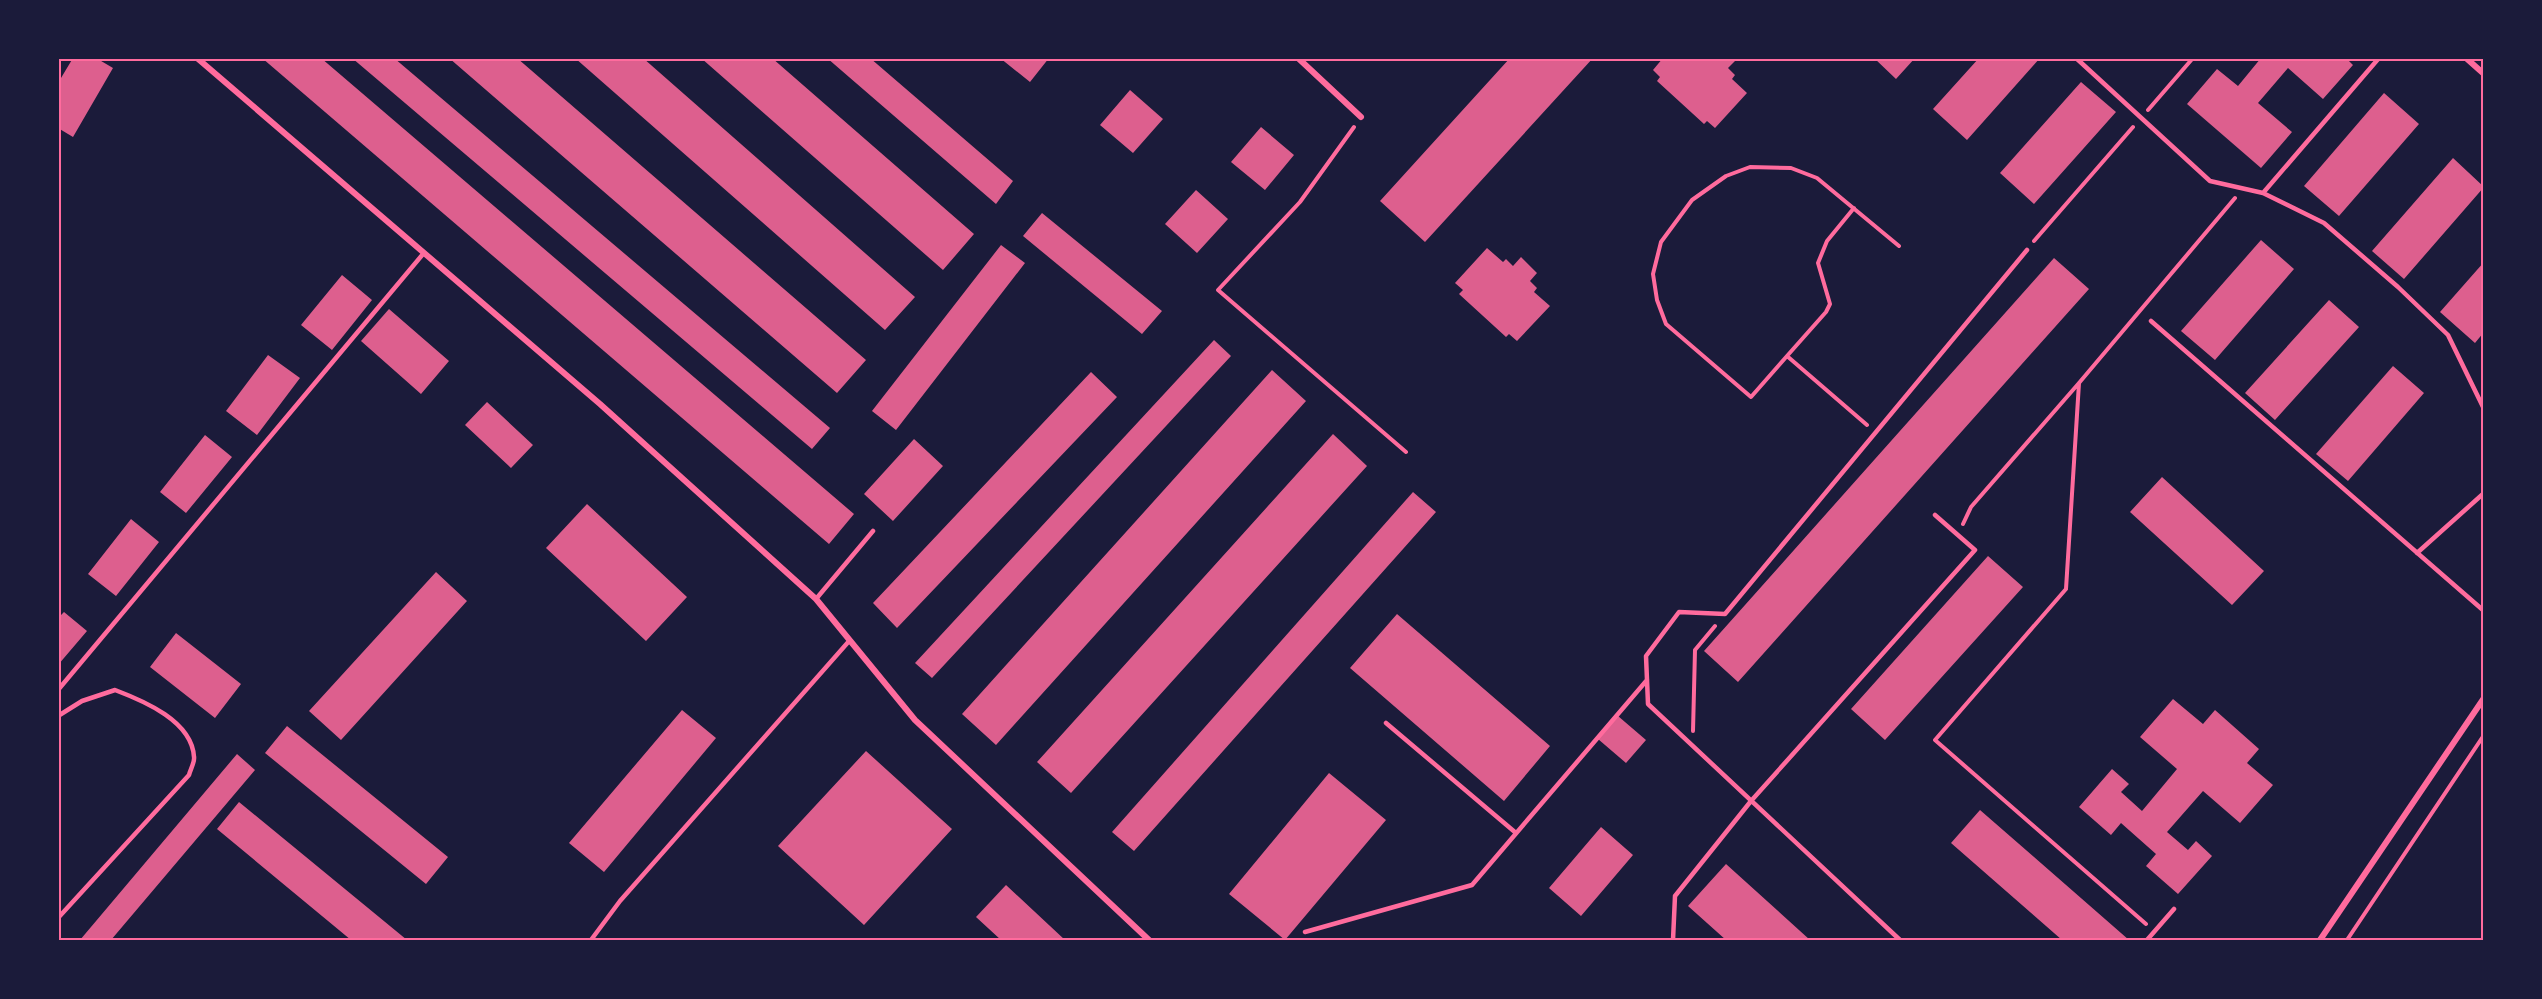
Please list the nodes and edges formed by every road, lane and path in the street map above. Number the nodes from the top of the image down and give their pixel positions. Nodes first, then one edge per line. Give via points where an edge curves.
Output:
1 (197, 58) edge
2 (1298, 58) edge
3 (2076, 58) edge
4 (2193, 58) edge
5 (2379, 58) edge
6 (2466, 58) edge
7 (2484, 74) edge
8 (1361, 117) joint
9 (2141, 118) junction
10 (2243, 188) junction
11 (2263, 193) junction
12 (1854, 208) junction
13 (1899, 246) dead end
14 (2027, 250) joint
15 (423, 254) junction
16 (2151, 321) dead end
17 (1787, 356) junction
18 (2079, 383) junction
19 (2484, 409) edge
20 (1876, 432) junction
21 (1406, 452) dead end
22 (2484, 493) edge
23 (1935, 515) dead end
24 (873, 531) dead end
25 (1958, 535) junction
26 (2417, 553) junction
27 (816, 599) junction
28 (2484, 611) edge
29 (1725, 614) junction
30 (850, 640) junction
31 (1647, 680) junction
32 (58, 690) edge
33 (2484, 698) edge
34 (58, 716) edge
35 (1386, 723) dead end
36 (2484, 735) edge
37 (1693, 746) junction
38 (1751, 801) junction
39 (1516, 833) junction
40 (2174, 909) dead end
41 (58, 918) edge
42 (2155, 931) junction
43 (1305, 932) dead end
44 (591, 940) edge
45 (1149, 940) edge
46 (1673, 940) edge
47 (1900, 940) edge
48 (2147, 940) edge
49 (2320, 940) edge
50 (2347, 940) edge

1 - 15 street
2 - 8 street
3 - 9 lane
4 - 9 path
5 - 11 lane
6 - 7 street
8 - 21 path via 1300,202 1218,290
9 - 10 lane via 2210,181
9 - 14 path
10 - 11 lane
10 - 18 path
11 - 19 lane via 2324,223 2398,286 2448,335
12 - 13 path
12 - 17 path via 1827,241 1818,263 1830,304
12 - 17 path via 1817,177 1791,168 1750,167 1726,176 1692,200 1661,242 1653,274 1666,324 1751,398
14 - 20 lane
15 - 27 street via 600,404
15 - 32 lane
16 - 26 lane
17 - 20 path
18 - 25 path via 1971,507
18 - 42 path via 2066,589 1935,740
20 - 29 lane
22 - 26 lane
23 - 25 lane
24 - 27 lane
25 - 38 lane via 1975,550
26 - 28 lane
27 - 30 street
29 - 31 lane via 1679,612 1646,656
29 - 37 path via 1695,650
30 - 44 lane via 620,901
30 - 45 street via 915,720
31 - 37 lane via 1648,704
31 - 39 lane
33 - 49 street
34 - 41 lane via 82,701 115,690 150,703 185,731 194,757 189,775
35 - 39 lane
36 - 50 path
37 - 38 lane
38 - 46 lane via 1675,896
38 - 47 lane
39 - 43 lane via 1472,885
40 - 42 lane
42 - 48 lane

